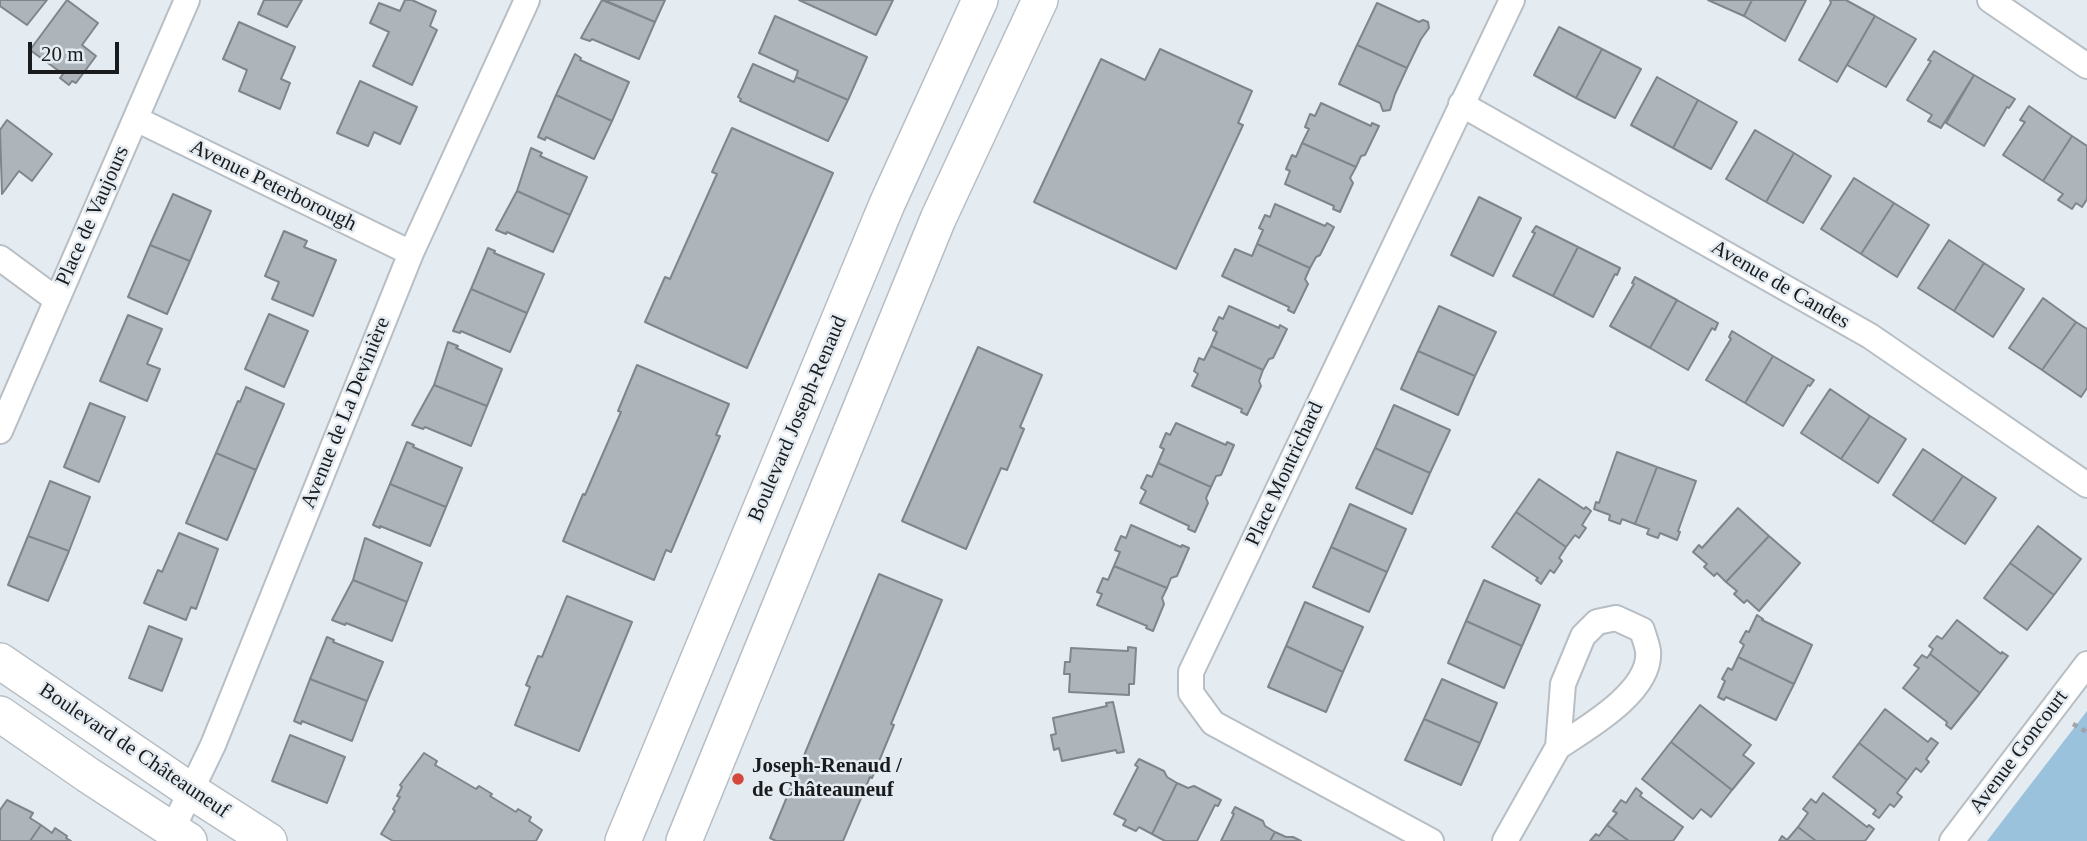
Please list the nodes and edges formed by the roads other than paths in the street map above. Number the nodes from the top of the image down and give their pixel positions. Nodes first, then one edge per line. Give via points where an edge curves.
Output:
1 (186, 0) edge
2 (527, 0) edge
3 (980, 0) edge
4 (1040, 0) edge
5 (1512, 0) edge
6 (1990, 0) edge
7 (2087, 66) edge
8 (1461, 104) junction
9 (136, 119) junction
10 (411, 253) junction
11 (0, 258) edge
12 (57, 300) junction
13 (0, 431) edge
14 (2087, 485) edge
15 (0, 661) edge
16 (2087, 664) edge
17 (0, 714) edge
18 (1558, 747) junction
19 (191, 791) junction
20 (181, 835) edge
21 (270, 841) edge
22 (623, 841) edge
23 (684, 841) edge
24 (1431, 841) edge
25 (1506, 841) edge
26 (1952, 841) edge

1 - 9 street, Place de Vaujours
2 - 10 street, Avenue de La Devinière
3 - 22 street, Boulevard Joseph-Renaud via 887,204
4 - 23 street via 937,219
5 - 8 street, Place Montrichard
6 - 7 street
8 - 14 street, Avenue de Candes via 1870,336
8 - 24 street, Place Montrichard via 1191,672 1191,693 1213,723
9 - 10 street, Avenue Peterborough
9 - 12 street, Place de Vaujours
10 - 19 street, Avenue de La Devinière
11 - 12 street
12 - 13 street, Place de Vaujours
15 - 19 street, Boulevard de Châteauneuf
16 - 26 street, Avenue Goncourt
17 - 20 street, Boulevard de Châteauneuf
18 - 18 street via 1611,712 1641,679 1649,653 1642,630 1616,618 1597,622 1583,636 1563,684
18 - 25 street
19 - 20 street, Avenue de La Devinière
19 - 21 street, Boulevard de Châteauneuf

